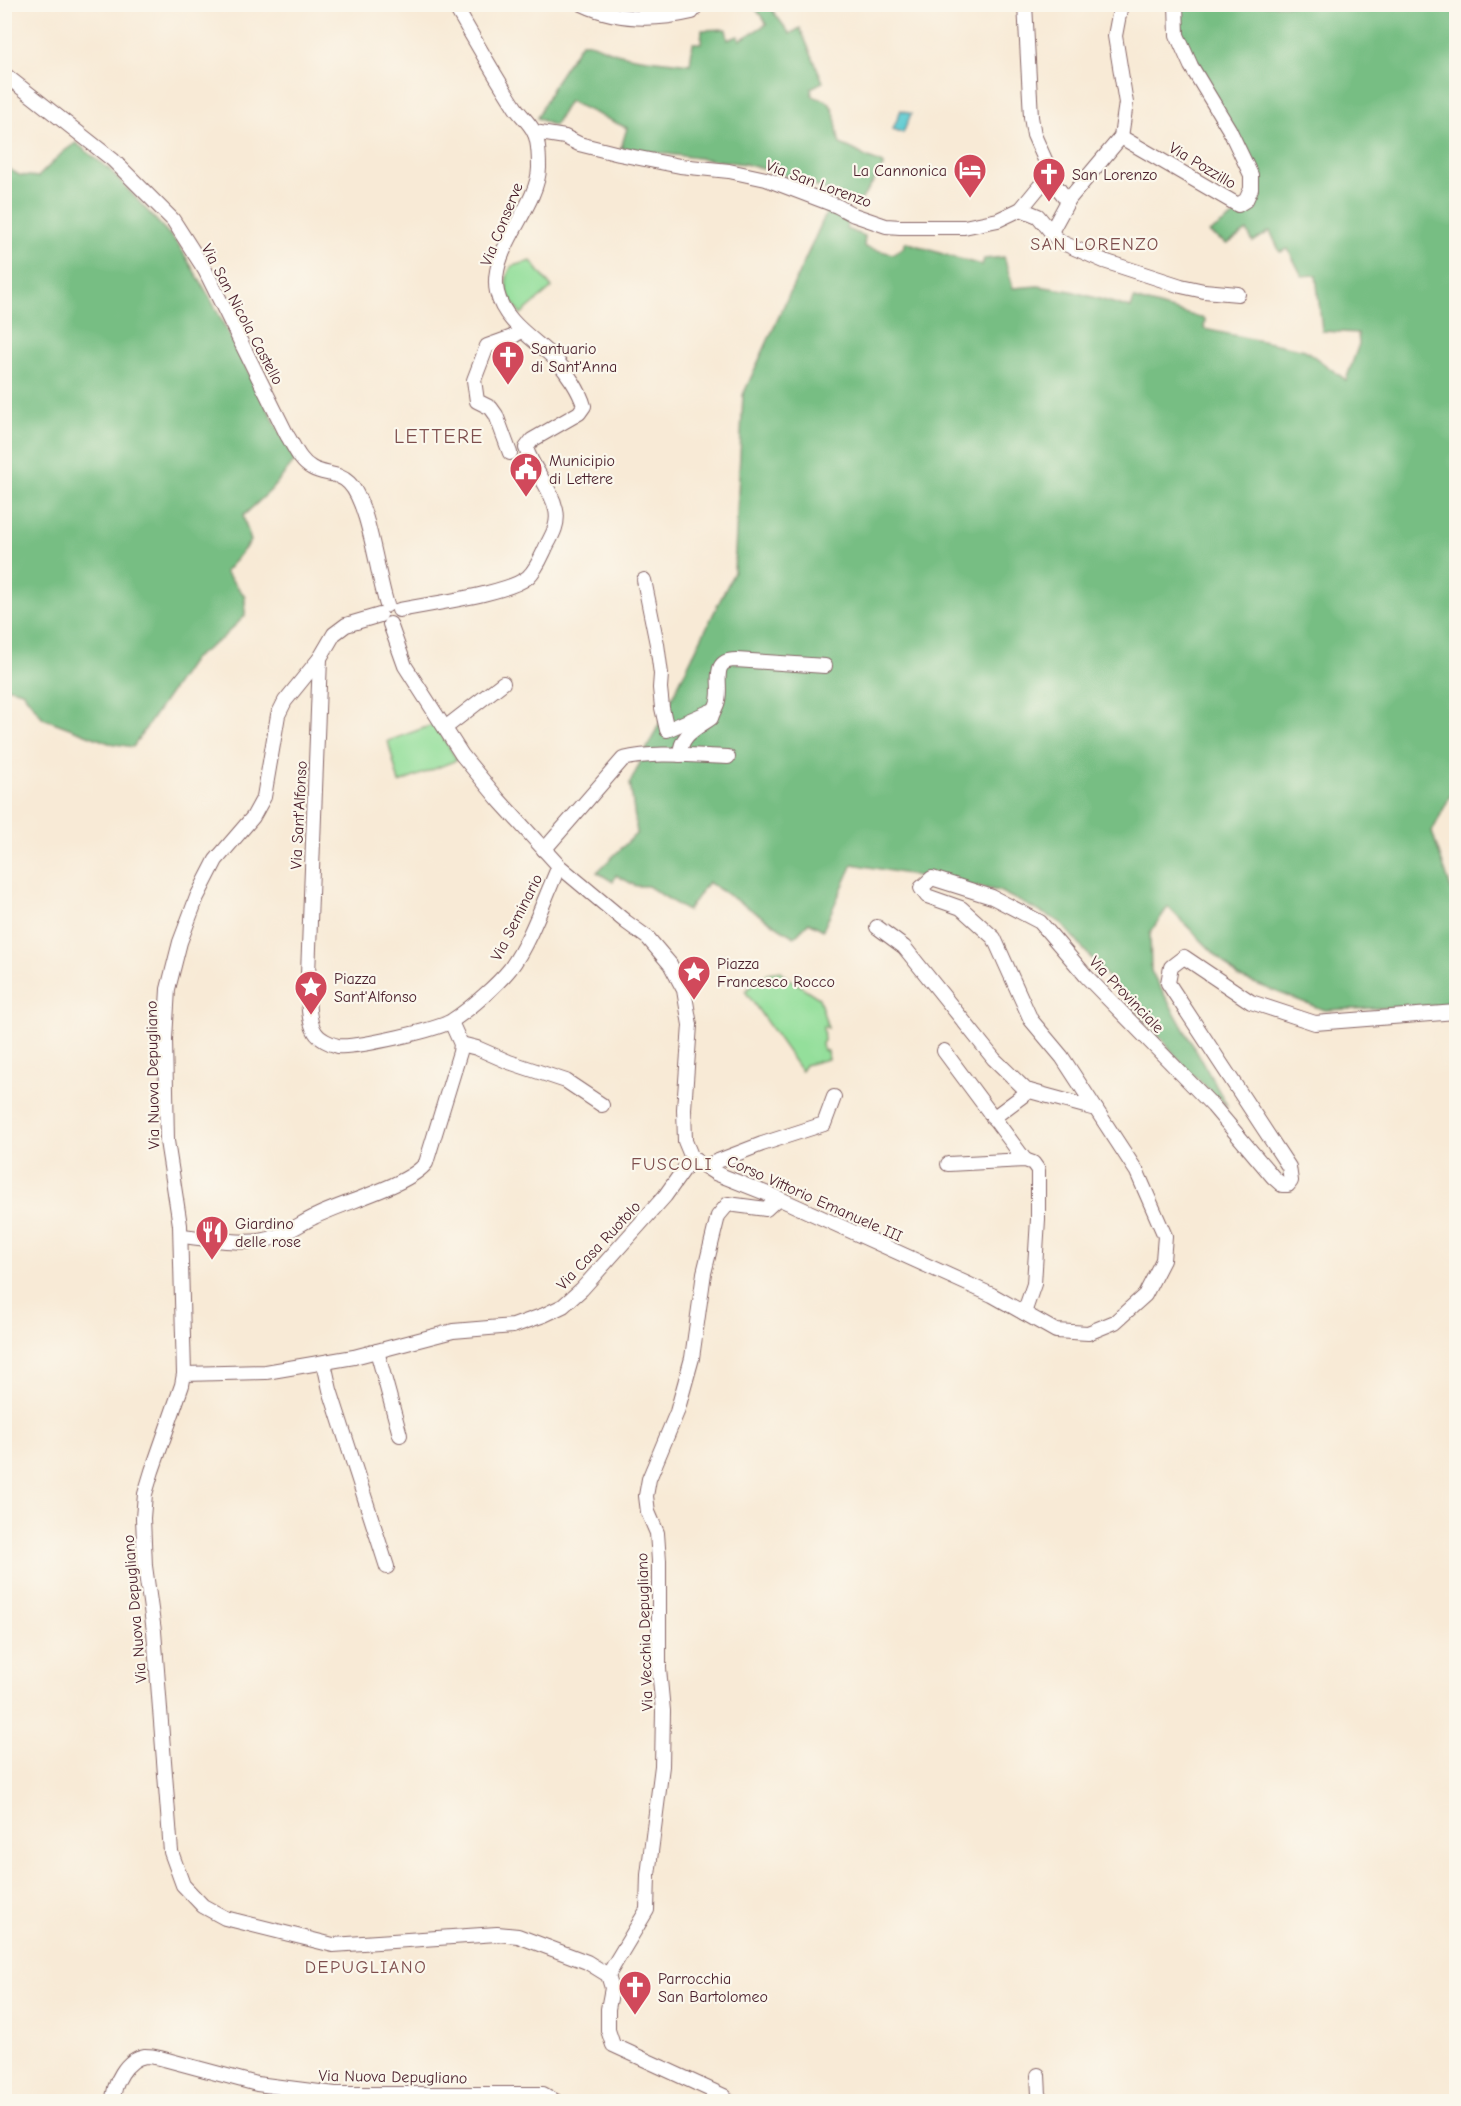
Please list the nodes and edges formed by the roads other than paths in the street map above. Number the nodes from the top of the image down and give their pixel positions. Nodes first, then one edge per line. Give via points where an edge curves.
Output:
1 (454, 4) edge
2 (582, 4) edge
3 (696, 4) edge
4 (1025, 4) edge
5 (1121, 4) edge
6 (1176, 4) edge
7 (6, 76) edge
8 (534, 132) junction
9 (1121, 137) junction
10 (1050, 178) junction
11 (1068, 201) junction
12 (1021, 209) junction
13 (1051, 232) junction
14 (1238, 294) dead end
15 (521, 330) junction
16 (510, 453) dead end
17 (644, 580) dead end
18 (389, 614) junction
19 (320, 658) junction
20 (825, 666) dead end
21 (503, 683) dead end
22 (713, 710) junction
23 (444, 728) junction
24 (680, 755) junction
25 (728, 758) dead end
26 (544, 850) junction
27 (560, 866) junction
28 (878, 927) dead end
29 (1456, 1012) edge
30 (451, 1022) junction
31 (460, 1044) junction
32 (336, 1046) joint
33 (944, 1051) dead end
34 (1029, 1091) junction
35 (834, 1097) dead end
36 (603, 1105) dead end
37 (1096, 1109) junction
38 (993, 1118) junction
39 (692, 1158) junction
40 (1025, 1160) junction
41 (948, 1164) dead end
42 (705, 1166) junction
43 (778, 1198) junction
44 (181, 1236) junction
45 (1024, 1313) junction
46 (1088, 1333) joint
47 (377, 1351) junction
48 (324, 1363) junction
49 (184, 1374) junction
50 (400, 1435) dead end
51 (387, 1567) dead end
52 (608, 1975) junction
53 (1038, 2075) dead end
54 (113, 2102) edge
55 (557, 2102) edge
56 (730, 2102) edge
57 (1037, 2102) edge

1 - 8 street, Via Conserve
2 - 3 street via 603,14 665,18 692,12
4 - 10 street via 1031,117
5 - 9 street via 1115,36 1126,103
6 - 9 street, Via Pozzillo via 1177,35 1229,129 1251,175 1251,189 1246,200 1238,205
7 - 18 street, Via San Nicola Castello via 113,160 172,220 204,270 302,459 312,468 339,475 363,505
8 - 12 street, Via San Lorenzo via 619,154 766,179 886,226 964,227 998,220
8 - 15 street, Via Conserve via 539,171 496,276 497,292
9 - 11 street
10 - 11 street
10 - 12 street, Via San Lorenzo
11 - 13 street
12 - 13 street via 1038,216
13 - 14 street via 1063,243 1104,261 1181,286
15 - 16 street via 487,346 474,380 477,401 496,415
15 - 18 street, Via Conserve via 557,361 584,406 526,448 556,511 557,523 539,562 529,576 511,587
17 - 22 street via 657,644 667,730
18 - 19 street, Via Nuova Depugliano via 346,625 334,634
18 - 23 street via 405,666
19 - 32 street, Via Sant'Alfonso via 308,974 314,1031
19 - 44 street, Via Nuova Depugliano via 278,715 264,797 253,817 216,860 197,897 168,989 166,1141
20 - 22 street via 728,660 719,670 718,704
21 - 23 street
22 - 24 street via 711,718 681,742
23 - 26 street
24 - 25 street
24 - 26 street via 623,759
26 - 27 street
27 - 30 street, Via Seminario via 511,968
27 - 39 street via 648,938 670,964 684,990 690,1025 685,1141
28 - 34 street via 904,947 994,1059
29 - 37 street, Via Provinciale via 1315,1023 1251,1002 1184,957 1170,967 1168,983 1289,1167 1291,1181 1282,1185 1040,922 992,897 932,878 921,888 927,896 961,908 994,938 1031,1020 1062,1057
30 - 31 street
30 - 32 street, Via Seminario via 403,1036
31 - 36 street via 566,1081
31 - 44 street via 421,1170 314,1217 281,1236 258,1241
33 - 38 street
34 - 37 street
34 - 38 street
35 - 42 street via 824,1124
37 - 46 street, Via Provinciale via 1137,1172 1165,1236 1163,1260 1145,1295 1115,1322
38 - 40 street
39 - 42 street, Corso Vittorio Emanuele III
39 - 47 street, Via Casa Ruotolo via 665,1196 563,1306 513,1326 453,1331
40 - 41 street
40 - 45 street via 1038,1170 1038,1219 1034,1284
42 - 43 street, Corso Vittorio Emanuele III
43 - 45 street, Corso Vittorio Emanuele III
43 - 52 street, Via Vecchia Depugliano via 766,1209 728,1204 718,1216 704,1273 692,1358 677,1412 645,1496 657,1533 659,1561 662,1766 647,1910
44 - 49 street, Via Nuova Depugliano
45 - 46 street, Corso Vittorio Emanuele III via 1056,1331
47 - 48 street, Via Casa Ruotolo
47 - 50 street
48 - 49 street, Via Casa Ruotolo via 266,1372
48 - 51 street
49 - 52 street, Via Nuova Depugliano via 145,1494 143,1518 171,1852 183,1885 203,1906 225,1918 333,1945 497,1934 518,1936 587,1962
52 - 56 street via 612,1988 608,2030 613,2045
53 - 57 street
54 - 55 street, Via Nuova Depugliano via 113,2092 127,2066 144,2056 257,2084 335,2094 543,2094

